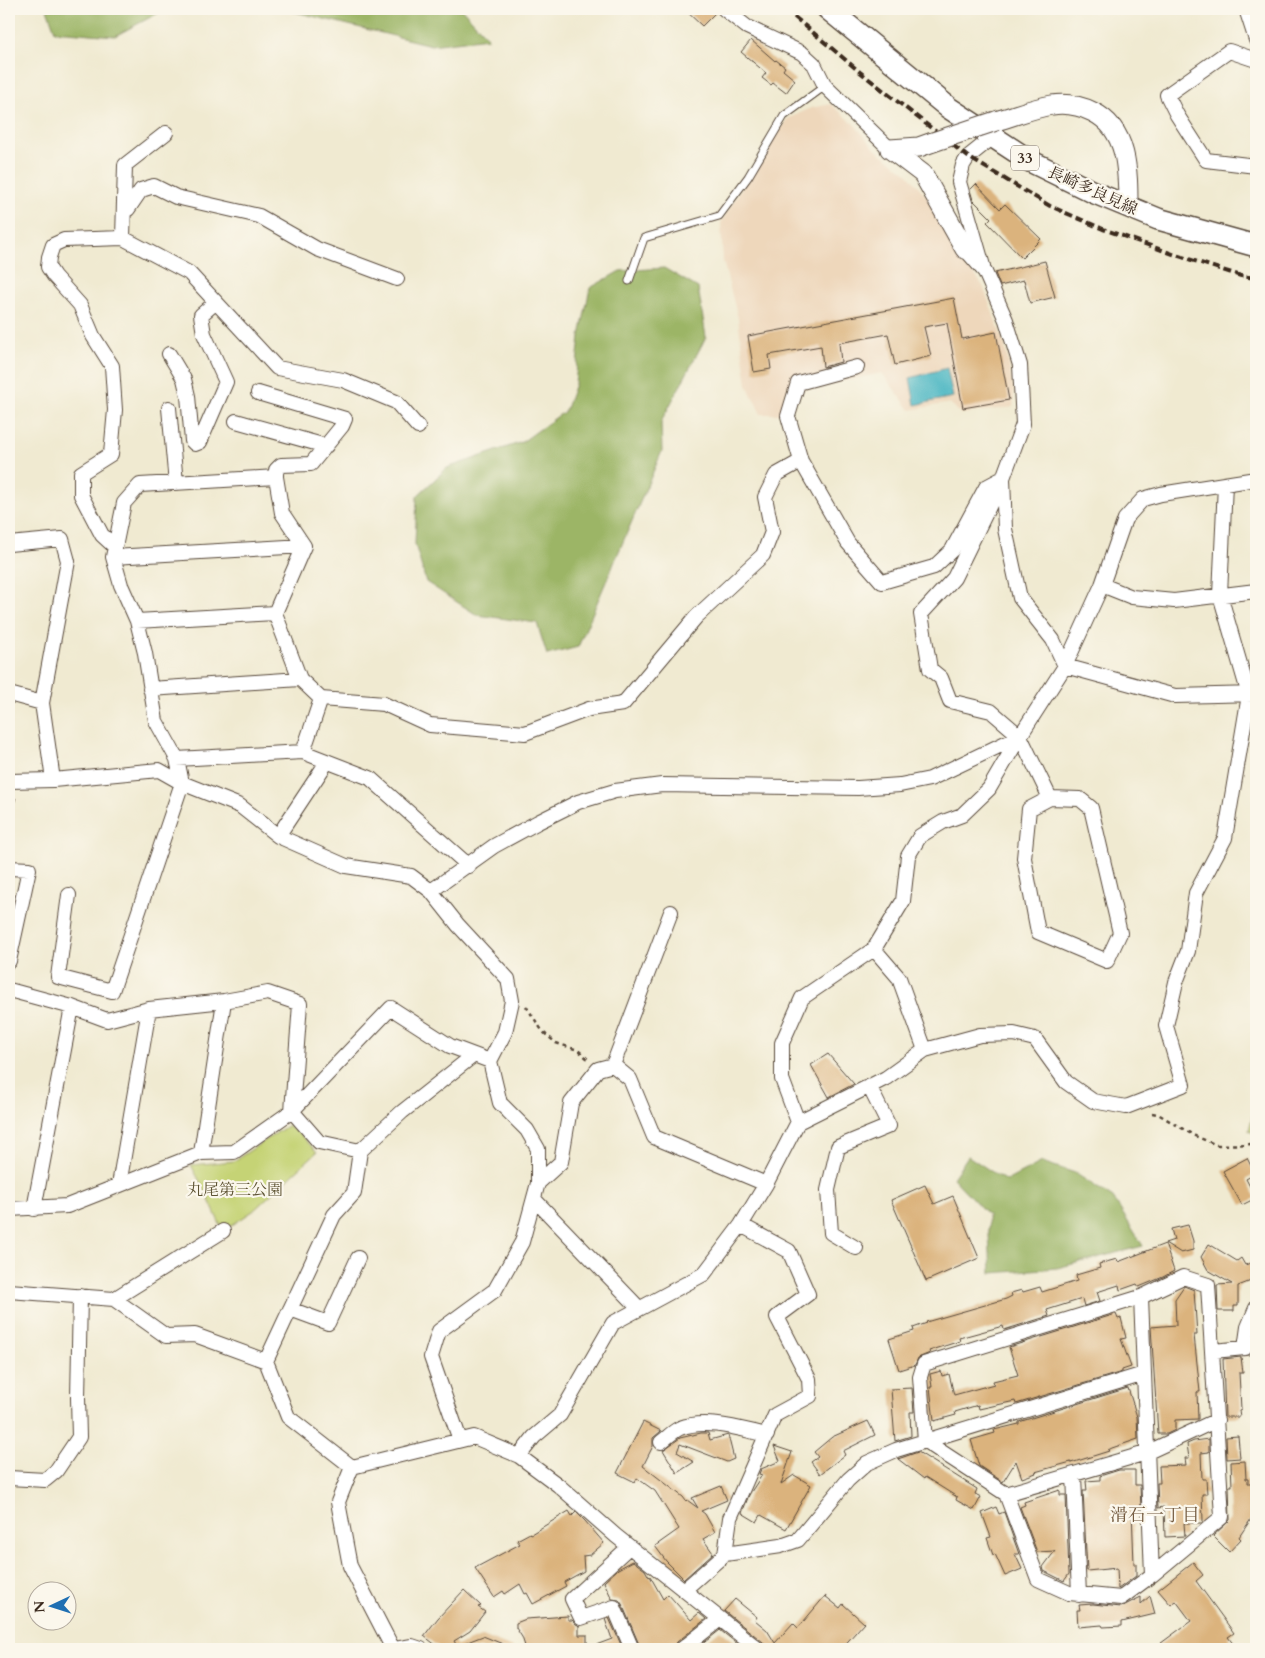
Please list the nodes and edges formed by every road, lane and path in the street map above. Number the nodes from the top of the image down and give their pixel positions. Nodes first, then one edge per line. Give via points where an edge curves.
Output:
1 (724, 9) edge
2 (828, 9) edge
3 (1246, 9) edge
4 (1256, 40) edge
5 (1256, 60) edge
6 (825, 86) junction
7 (994, 129) junction
8 (166, 133) dead end
9 (890, 149) junction
10 (1256, 166) edge
11 (1128, 206) junction
12 (124, 212) junction
13 (123, 238) junction
14 (1256, 246) edge
15 (965, 249) joint
16 (985, 272) junction
17 (397, 279) dead end
18 (629, 281) dead end
19 (216, 302) junction
20 (169, 354) dead end
21 (857, 366) dead end
22 (258, 393) dead end
23 (169, 408) dead end
24 (236, 421) dead end
25 (418, 427) dead end
26 (326, 446) junction
27 (802, 461) junction
28 (276, 477) junction
29 (1002, 478) junction
30 (1256, 479) edge
31 (176, 483) junction
32 (1225, 484) junction
33 (9, 544) edge
34 (304, 546) junction
35 (113, 552) junction
36 (1102, 584) junction
37 (1256, 591) edge
38 (1220, 594) junction
39 (276, 613) junction
40 (138, 621) junction
41 (1065, 666) junction
42 (300, 679) junction
43 (150, 689) junction
44 (9, 694) edge
45 (1253, 694) edge
46 (321, 699) junction
47 (42, 703) junction
48 (1020, 736) junction
49 (303, 752) junction
50 (177, 759) junction
51 (327, 762) junction
52 (53, 780) junction
53 (14, 781) edge
54 (182, 782) junction
55 (1050, 798) junction
56 (9, 818) edge
57 (278, 836) junction
58 (469, 866) junction
59 (9, 868) edge
60 (431, 891) junction
61 (69, 895) dead end
62 (671, 912) dead end
63 (874, 949) junction
64 (9, 961) edge
65 (9, 990) edge
66 (224, 1001) junction
67 (523, 1002) dead end
68 (72, 1007) junction
69 (149, 1009) junction
70 (925, 1050) junction
71 (474, 1055) junction
72 (490, 1061) junction
73 (612, 1065) junction
74 (598, 1068) junction
75 (869, 1086) junction
76 (1126, 1106) junction
77 (292, 1111) junction
78 (798, 1122) junction
79 (1256, 1144) edge
80 (360, 1151) junction
81 (200, 1154) junction
82 (538, 1182) junction
83 (766, 1184) junction
84 (119, 1185) junction
85 (534, 1200) junction
86 (9, 1209) edge
87 (34, 1209) junction
88 (741, 1225) junction
89 (223, 1231) dead end
90 (856, 1248) dead end
91 (358, 1258) dead end
92 (9, 1291) edge
93 (80, 1296) junction
94 (1141, 1297) junction
95 (114, 1299) junction
96 (639, 1308) junction
97 (1256, 1308) edge
98 (290, 1309) junction
99 (1213, 1351) junction
100 (266, 1361) junction
101 (1144, 1374) junction
102 (1217, 1420) junction
103 (767, 1435) junction
104 (460, 1440) junction
105 (661, 1442) dead end
106 (925, 1442) junction
107 (1146, 1454) junction
108 (519, 1456) junction
109 (352, 1467) junction
110 (1074, 1475) junction
111 (9, 1478) edge
112 (1006, 1494) junction
113 (629, 1547) junction
114 (725, 1554) junction
115 (1152, 1575) junction
116 (684, 1590) junction
117 (1079, 1595) junction
118 (720, 1619) junction
119 (394, 1649) edge
120 (422, 1649) edge
121 (632, 1649) edge
122 (682, 1649) edge
123 (758, 1649) edge

1 - 6 street via 747,28 802,52 814,64
2 - 7 main road, 長崎多良見線 / 33 via 949,108
3 - 4 street
5 - 10 street via 1229,52 1167,95 1206,160
6 - 9 street
6 - 18 lane via 784,116 748,176 719,216 644,238
7 - 9 street, bridge via 919,146
7 - 11 main road, 長崎多良見線 / 33 via 1030,161
7 - 11 street via 1051,106 1066,104 1080,106 1102,116 1119,135 1128,171
7 - 16 street via 968,157 958,182
8 - 12 street via 125,165
9 - 15 street via 923,174
11 - 14 main road, 長崎多良見線 / 33 via 1158,219
12 - 13 street
12 - 17 street via 141,190 154,186 176,197 259,216 317,249
13 - 19 street via 189,273
13 - 35 street via 64,240 53,245 48,267 80,305 93,336 112,366 115,410 110,454 81,473 81,495
15 - 16 street
16 - 29 street via 1006,320 1020,365 1023,424
19 - 20 street via 201,315 204,334 226,382 200,442 195,444 184,379
19 - 25 street via 277,368 342,380 396,402
21 - 27 street via 798,382 788,416
22 - 26 street via 345,419
23 - 31 street
24 - 26 street
26 - 28 street via 311,464 282,465 276,470
27 - 29 street via 848,543 882,582 934,567 952,550 986,487
27 - 46 street via 776,475 765,497 772,532 764,555 696,617 623,704 589,709 526,733 430,725 384,704
28 - 31 street
28 - 34 street via 282,513
29 - 41 street via 1005,529 1020,598 1053,640
29 - 48 street via 954,578 921,614 930,669 941,678 950,701 992,711
30 - 32 street
31 - 35 street via 140,485 124,503
32 - 36 street via 1143,499 1126,519
32 - 38 street
33 - 47 street via 62,539 68,561
34 - 35 street
34 - 39 street
35 - 40 street via 121,585
36 - 38 street via 1132,597 1174,601
36 - 41 street
37 - 38 street
38 - 45 street
39 - 40 street
39 - 42 street
40 - 43 street
41 - 45 street via 1175,696
41 - 48 street
42 - 43 street
42 - 46 street
43 - 50 street via 156,721
44 - 47 street
45 - 76 street via 1225,838 1196,893 1188,951 1176,982 1166,1026 1183,1085
46 - 49 street
47 - 52 street
48 - 55 street
48 - 58 street via 930,778 900,785 858,788 662,785 615,791 578,802 538,822 494,846
48 - 63 street via 989,789 962,815 942,822 920,836 908,856 903,900
49 - 50 street
49 - 51 street
50 - 54 street
51 - 57 street
51 - 58 street via 370,778
52 - 53 street
52 - 54 street via 159,770
53 - 56 path
54 - 57 street via 240,806
54 - 61 street via 112,991 58,977
55 - 55 street via 1029,809 1024,858 1038,932 1107,961 1120,933 1091,808 1080,800
57 - 60 street via 346,866 411,876
58 - 60 street
59 - 64 street via 29,869
60 - 72 street via 508,979 512,1001 505,1032
62 - 73 street
63 - 70 street via 899,978
63 - 78 street via 802,998 782,1043 782,1079
65 - 68 street
66 - 69 street
66 - 77 street via 268,993 300,1004
66 - 81 street
67 - 74 path via 543,1032 556,1043 578,1050
68 - 69 street via 107,1020
68 - 87 street
69 - 84 street
70 - 75 street
70 - 76 street via 980,1035 1014,1034 1035,1039 1066,1082 1093,1101
71 - 72 street
71 - 77 street via 450,1046 391,1008
71 - 80 street via 402,1112
72 - 82 street via 500,1103 527,1130 538,1149
73 - 74 street
73 - 83 street via 630,1079 654,1137
74 - 82 street via 571,1103 561,1162
75 - 78 street
75 - 90 street via 889,1126 838,1147 828,1190 831,1233
76 - 79 path via 1158,1114 1217,1145
77 - 80 street via 319,1142
77 - 81 street via 234,1152
78 - 83 street
80 - 98 street via 354,1193 334,1216
81 - 84 street
82 - 85 street
83 - 88 street
84 - 87 street via 67,1206
85 - 96 street
85 - 104 street via 522,1242 495,1290 439,1331 432,1357
86 - 87 street
88 - 96 street via 704,1274
88 - 103 street via 789,1251 808,1294 777,1317 809,1380 810,1396 775,1415
89 - 95 street
91 - 98 street via 328,1323
92 - 93 street
93 - 95 street
93 - 111 street via 79,1437 56,1471 45,1480
94 - 99 street via 1183,1277 1208,1285
94 - 101 street
94 - 106 street via 924,1364 920,1377
95 - 100 street via 166,1336 195,1335
96 - 108 street via 613,1323 560,1415 534,1437
97 - 99 street via 1248,1326 1245,1348
98 - 100 street
99 - 102 street
100 - 109 street via 288,1417
101 - 106 street
101 - 107 street
102 - 107 street
102 - 115 street via 1222,1517
103 - 105 street via 695,1424 678,1428
103 - 114 street via 730,1518
104 - 108 street via 474,1436
104 - 109 street
106 - 112 street
106 - 114 street via 867,1463 848,1480 798,1540 781,1546
107 - 110 street
107 - 115 street
108 - 113 street via 558,1485
109 - 119 street via 338,1502 350,1566
110 - 112 street
110 - 117 street
112 - 117 street via 1038,1579
113 - 116 street
113 - 121 street via 572,1599 581,1618 614,1607
114 - 116 street
115 - 117 street via 1121,1598
116 - 118 street
118 - 122 street
118 - 123 street
119 - 120 street via 412,1646

